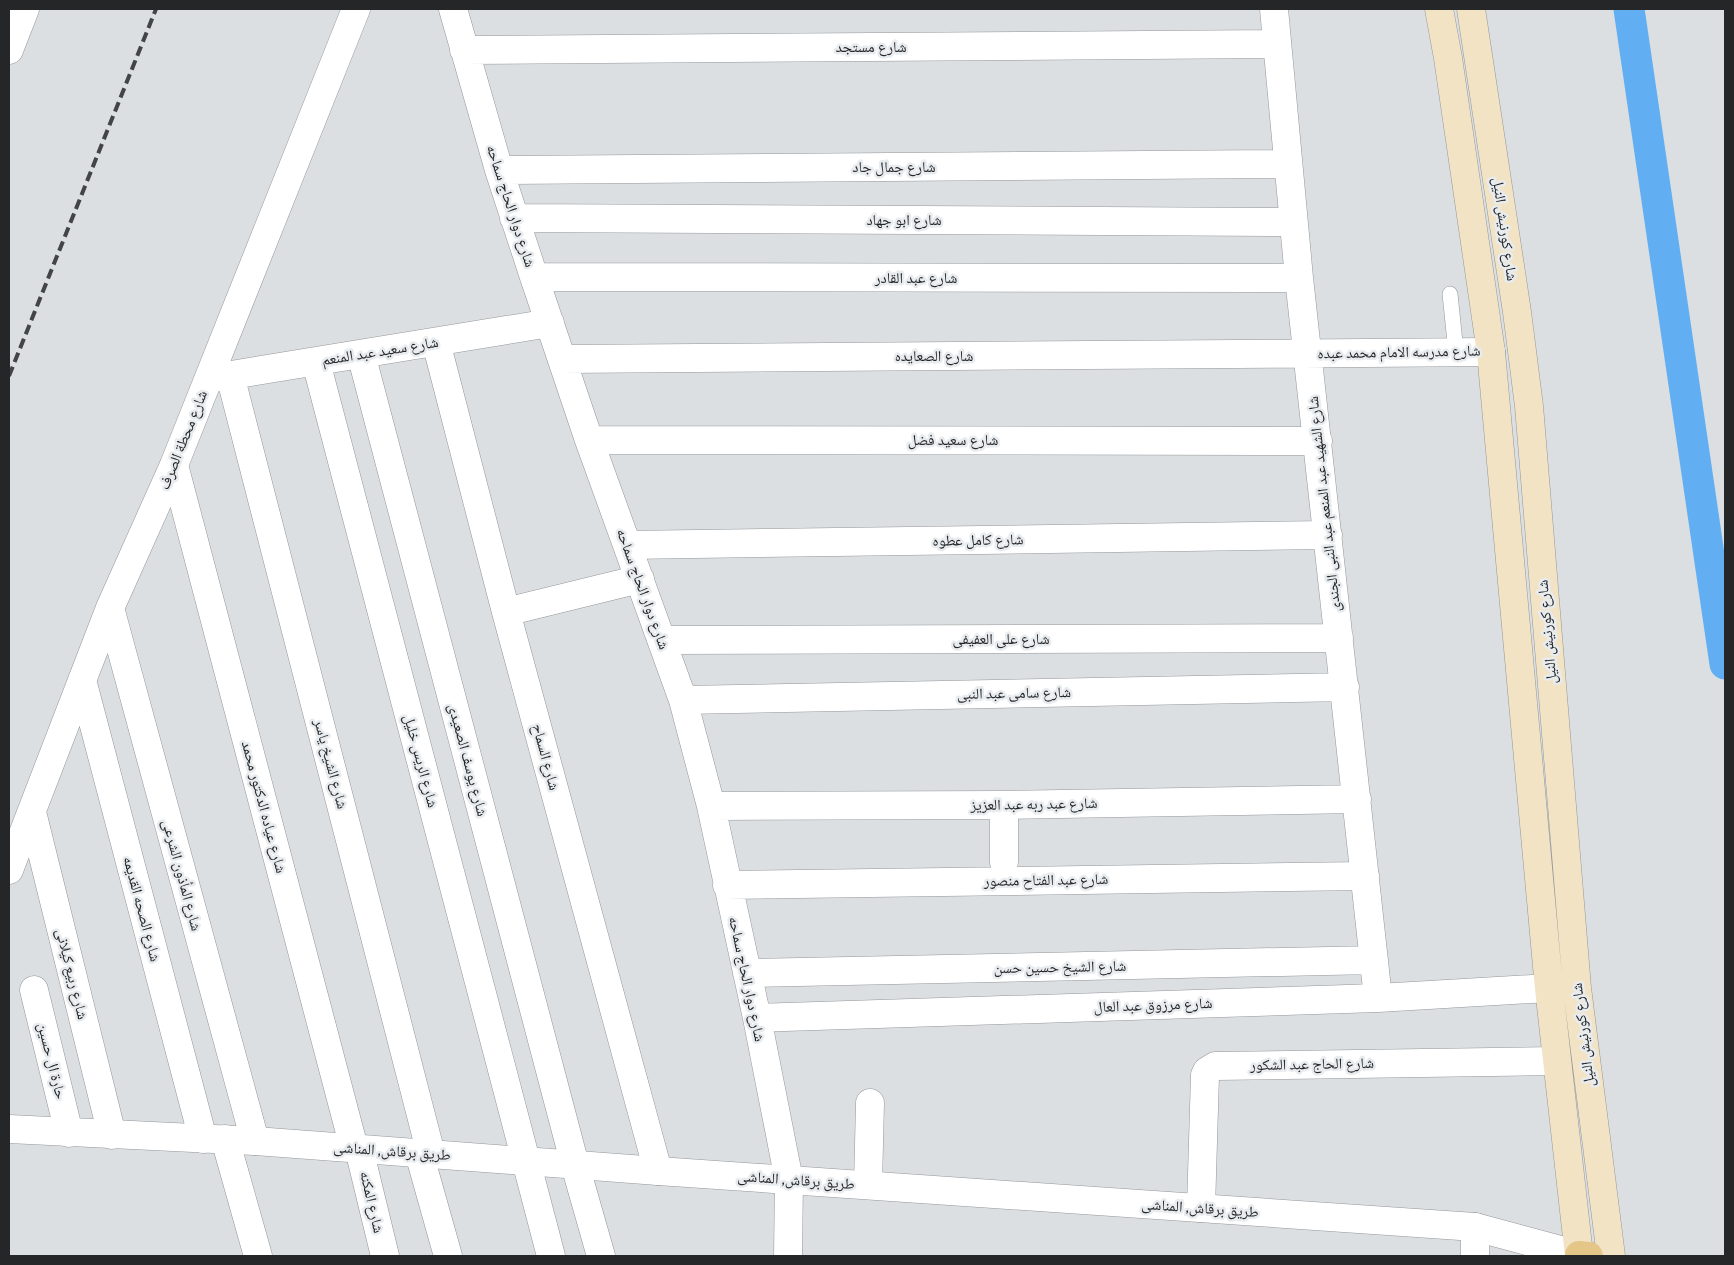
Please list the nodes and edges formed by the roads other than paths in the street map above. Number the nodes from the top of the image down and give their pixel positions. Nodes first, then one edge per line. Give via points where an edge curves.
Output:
1 (25, 9) edge
2 (356, 9) edge
3 (453, 9) edge
4 (1274, 9) edge
5 (1439, 9) edge
6 (1471, 9) edge
7 (1277, 44) junction
8 (9, 50) edge
9 (464, 50) junction
10 (1288, 164) junction
11 (499, 170) junction
12 (514, 218) junction
13 (1293, 222) junction
14 (534, 277) junction
15 (1299, 278) junction
16 (1450, 294) dead end
17 (550, 323) junction
18 (436, 342) junction
19 (1456, 352) junction
20 (1491, 352) junction
21 (1307, 353) junction
22 (361, 354) junction
23 (562, 359) junction
24 (316, 362) junction
25 (219, 377) junction
26 (1529, 406) junction
27 (1496, 407) junction
28 (589, 440) junction
29 (1318, 441) junction
30 (174, 465) junction
31 (1328, 536) junction
32 (627, 545) junction
33 (640, 579) junction
34 (110, 608) junction
35 (506, 612) junction
36 (1340, 638) junction
37 (662, 640) junction
38 (82, 680) junction
39 (1345, 686) junction
40 (683, 700) junction
41 (1357, 800) junction
42 (1004, 805) junction
43 (711, 806) junction
44 (32, 812) junction
45 (1564, 832) junction
46 (1534, 834) junction
47 (1004, 862) dead end
48 (9, 870) edge
49 (1365, 876) junction
50 (727, 885) junction
51 (1374, 960) junction
52 (747, 973) junction
53 (1548, 988) junction
54 (34, 990) dead end
55 (1378, 998) junction
56 (756, 1018) junction
57 (1556, 1061) junction
58 (870, 1103) dead end
59 (9, 1130) edge
60 (69, 1133) junction
61 (112, 1135) junction
62 (214, 1139) junction
63 (254, 1141) junction
64 (357, 1148) junction
65 (425, 1153) junction
66 (526, 1161) junction
67 (575, 1165) junction
68 (658, 1171) junction
69 (789, 1180) junction
70 (868, 1185) junction
71 (1201, 1208) junction
72 (1475, 1227) junction
73 (258, 1256) edge
74 (385, 1256) edge
75 (448, 1256) edge
76 (551, 1256) edge
77 (601, 1256) edge
78 (788, 1256) edge
79 (1475, 1256) edge
80 (1582, 1256) edge
81 (1610, 1256) edge

1 - 8 street
2 - 25 street, شارع محطة الصرف
3 - 9 street, شارع دوار الحاج سماحه
4 - 7 street, شارع الشهيد عبد المنعم عبد النبى الجندى
5 - 20 main road, شارع كورنيش النيل
6 - 26 main road, شارع كورنيش النيل
7 - 9 street, شارع مستجد
7 - 10 street, شارع الشهيد عبد المنعم عبد النبى الجندى
9 - 11 street, شارع دوار الحاج سماحه
10 - 11 street, شارع جمال جاد
10 - 13 street, شارع الشهيد عبد المنعم عبد النبى الجندى
11 - 12 street, شارع دوار الحاج سماحه
12 - 13 street, شارع ابو جهاد
12 - 14 street, شارع دوار الحاج سماحه
13 - 15 street, شارع الشهيد عبد المنعم عبد النبى الجندى
14 - 15 street, شارع عبد القادر
14 - 17 street, شارع دوار الحاج سماحه
15 - 21 street, شارع الشهيد عبد المنعم عبد النبى الجندى
16 - 19 lane
17 - 18 street, شارع سعيد عبد المنعم
17 - 23 street, شارع دوار الحاج سماحه
18 - 22 street, شارع سعيد عبد المنعم
18 - 35 street, شارع السماح
19 - 20 street, شارع مدرسه الامام محمد عبده
19 - 21 street, شارع مدرسه الامام محمد عبده
20 - 27 main road, شارع كورنيش النيل
21 - 23 street, شارع الصعايده
21 - 29 street, شارع الشهيد عبد المنعم عبد النبى الجندى
22 - 24 street, شارع سعيد عبد المنعم
22 - 67 street, شارع يوسف الصعيدى
23 - 28 street, شارع دوار الحاج سماحه
24 - 25 street, شارع سعيد عبد المنعم
24 - 66 street, شارع الريس خليل
25 - 30 street, شارع محطة الصرف
25 - 65 street, شارع الشيخ ياسر
26 - 27 main road
26 - 45 main road, شارع كورنيش النيل
27 - 46 main road, شارع كورنيش النيل
28 - 29 street, شارع سعيد فضل
28 - 32 street, شارع دوار الحاج سماحه
29 - 31 street, شارع الشهيد عبد المنعم عبد النبى الجندى
30 - 34 street, شارع محطة الصرف
30 - 64 street, شارع عياده الدكتور محمد
31 - 32 street, شارع كامل عطوه
31 - 36 street, شارع الشهيد عبد المنعم عبد النبى الجندى
32 - 33 street, شارع دوار الحاج سماحه
33 - 35 street
33 - 37 street, شارع دوار الحاج سماحه
34 - 38 street, شارع محطة الصرف
34 - 63 street, شارع المأذون الشرعى
35 - 68 street, شارع السماح
36 - 37 street, شارع على العفيفى
36 - 39 street, شارع الشهيد عبد المنعم عبد النبى الجندى
37 - 40 street, شارع دوار الحاج سماحه
38 - 44 street, شارع محطة الصرف
38 - 62 street, شارع الصحه القديمه
39 - 40 street, شارع سامى عبد النبى
39 - 41 street, شارع الشهيد عبد المنعم عبد النبى الجندى
40 - 43 street, شارع دوار الحاج سماحه
41 - 42 street, شارع عبد ربه عبد العزيز
41 - 49 street, شارع الشهيد عبد المنعم عبد النبى الجندى
42 - 43 street, شارع عبد ربه عبد العزيز
42 - 47 street
43 - 50 street, شارع دوار الحاج سماحه
44 - 48 street, شارع محطة الصرف
44 - 61 street, شارع ربيع كيلانى
45 - 46 main road
45 - 81 main road, شارع كورنيش النيل via 1577,988
46 - 53 main road, شارع كورنيش النيل
49 - 50 street, شارع عبد الفتاح منصور
49 - 51 street, شارع الشهيد عبد المنعم عبد النبى الجندى
50 - 52 street, شارع دوار الحاج سماحه
51 - 52 street, شارع الشيخ حسين حسن
51 - 55 street, شارع الشهيد عبد المنعم عبد النبى الجندى
52 - 56 street, شارع دوار الحاج سماحه
53 - 55 street, شارع مرزوق عبد العال
53 - 57 main road, شارع كورنيش النيل
54 - 60 street, حارة ال حسين
55 - 56 street, شارع مرزوق عبد العال
56 - 69 street, شارع دوار الحاج سماحه
57 - 71 street, شارع الحاج عبد الشكور via 1215,1066 1205,1075
57 - 80 main road, شارع كورنيش النيل
58 - 70 street
59 - 60 street, طريق برقاش, المناشى
60 - 61 street, طريق برقاش, المناشى
61 - 62 street, طريق برقاش, المناشى
62 - 63 street, طريق برقاش, المناشى
62 - 73 street, شارع الصحه القديمه
63 - 64 street, طريق برقاش, المناشى
64 - 65 street, طريق برقاش, المناشى
64 - 74 street, شارع المكنه
65 - 66 street, طريق برقاش, المناشى
65 - 75 street, شارع الشيخ ياسر
66 - 67 street, طريق برقاش, المناشى
66 - 76 street, شارع الريس خليل
67 - 68 street, طريق برقاش, المناشى
67 - 77 street, شارع يوسف الصعيدى
68 - 69 street, طريق برقاش, المناشى
69 - 70 street, طريق برقاش, المناشى
69 - 78 street, شارع دوار الحاج سماحه
70 - 71 street, طريق برقاش, المناشى
71 - 72 street, طريق برقاش, المناشى
72 - 79 street
72 - 80 street, طريق برقاش, المناشى

